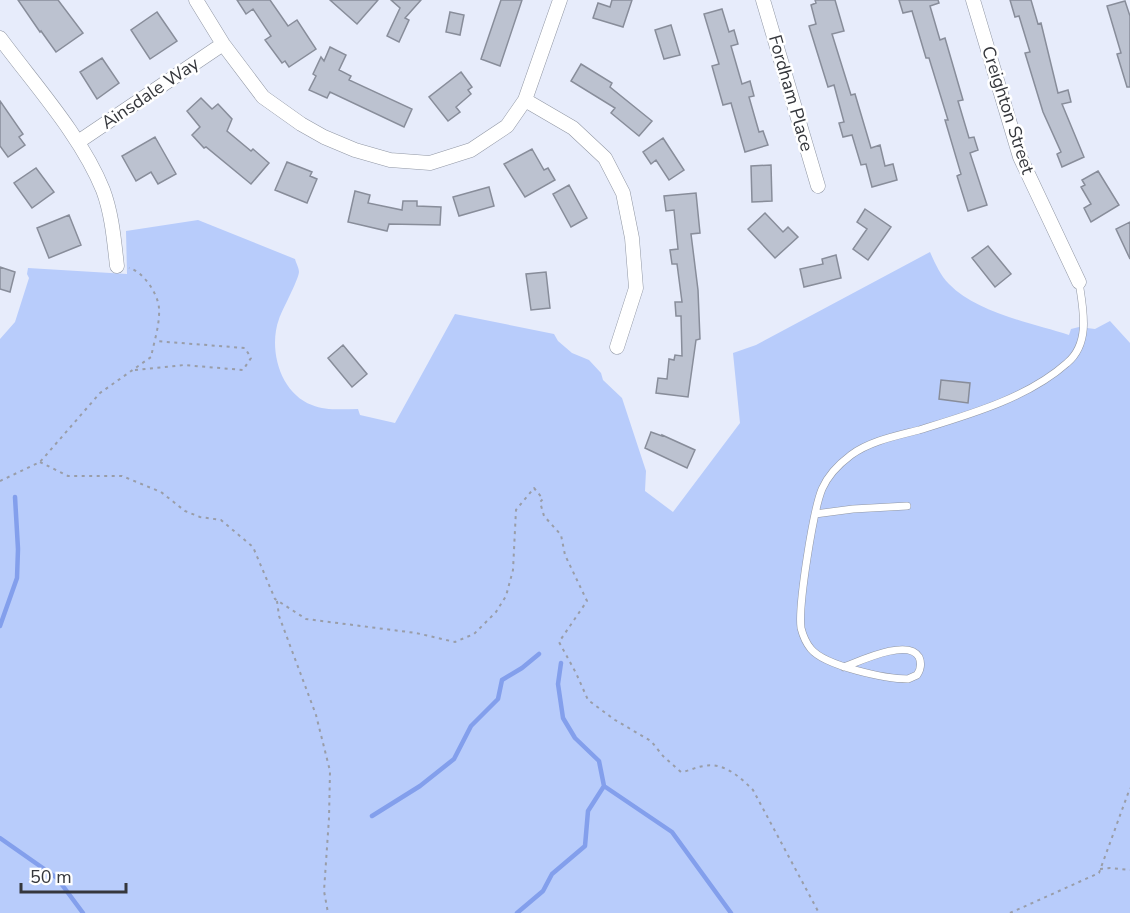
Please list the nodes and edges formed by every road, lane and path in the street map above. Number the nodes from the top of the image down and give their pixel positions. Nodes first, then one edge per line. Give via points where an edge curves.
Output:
1 (196, 0) edge
2 (560, 0) edge
3 (763, 0) edge
4 (974, 0) edge
5 (0, 39) edge
6 (223, 44) junction
7 (525, 99) junction
8 (78, 142) junction
9 (818, 186) dead end
10 (117, 266) joint
11 (1079, 282) joint
12 (154, 341) junction
13 (617, 347) dead end
14 (132, 370) junction
15 (40, 462) junction
16 (0, 480) edge
17 (907, 506) dead end
18 (815, 514) junction
19 (277, 601) junction
20 (844, 667) junction
21 (1130, 788) edge
22 (1100, 869) junction
23 (1130, 870) edge
24 (327, 913) edge
25 (819, 913) edge
26 (1010, 913) edge

1 - 6 street
2 - 7 street
3 - 9 street, Fordham Place
4 - 11 street, Creighton Street via 1020,157
5 - 8 street
6 - 7 street via 263,97 301,124 355,150 390,160 430,163 471,150 507,126
6 - 8 street, Ainsdale Way
7 - 13 street via 573,128 605,158 624,193 636,288
8 - 10 street via 103,189 112,221
10 - 12 path via 135,270 151,288 159,308
11 - 18 lane via 1084,328 1069,362 1008,400 896,435 854,453 827,480
12 - 14 path via 151,357
12 - 14 path via 245,348 251,358 243,370 184,365
14 - 15 path via 100,393
15 - 16 path
15 - 19 path via 68,476 122,476 161,492 185,511 221,520 253,547
17 - 18 lane
18 - 20 lane via 802,600 802,630 808,645 819,656
19 - 24 path via 316,715 330,771 324,891
19 - 25 path via 306,619 455,642 474,634 506,596 513,570 516,510 534,488 543,499 540,502 544,516 561,535 587,601 559,642 588,700 651,741 681,772 713,765 739,777 753,790
20 - 20 lane via 904,649 917,654 921,664 917,675 909,679
21 - 22 path
22 - 23 path
22 - 26 path via 1099,873

